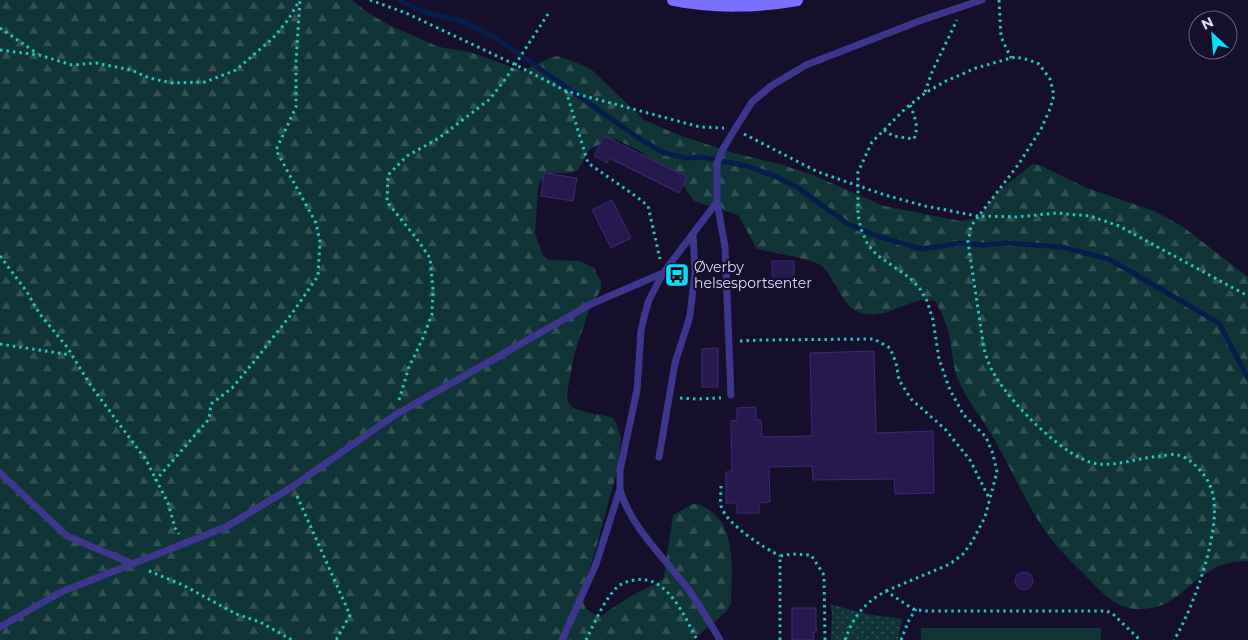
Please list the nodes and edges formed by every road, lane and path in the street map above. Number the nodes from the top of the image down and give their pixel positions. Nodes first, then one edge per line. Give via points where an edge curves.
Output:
1 (300, 0) edge
2 (370, 0) edge
3 (673, 0) edge
4 (797, 0) edge
5 (982, 0) edge
6 (999, 0) edge
7 (965, 5) junction
8 (548, 14) dead end
9 (0, 28) edge
10 (0, 50) edge
11 (39, 55) junction
12 (1010, 58) junction
13 (516, 64) junction
14 (566, 90) junction
15 (925, 93) junction
16 (910, 105) junction
17 (735, 129) junction
18 (884, 130) junction
19 (857, 186) junction
20 (717, 202) junction
21 (977, 216) junction
22 (693, 234) junction
23 (0, 256) edge
24 (663, 273) junction
25 (1248, 296) edge
26 (729, 342) junction
27 (0, 344) edge
28 (71, 355) junction
29 (731, 395) joint
30 (669, 397) junction
31 (395, 415) junction
32 (659, 457) dead end
33 (0, 472) edge
34 (155, 481) junction
35 (721, 486) dead end
36 (292, 487) junction
37 (620, 489) junction
38 (990, 501) junction
39 (185, 543) junction
40 (780, 556) junction
41 (133, 564) junction
42 (886, 591) junction
43 (916, 610) junction
44 (0, 627) edge
45 (292, 640) edge
46 (336, 640) edge
47 (562, 640) edge
48 (586, 640) edge
49 (697, 640) edge
50 (720, 640) edge
51 (780, 640) edge
52 (825, 640) edge
53 (845, 640) edge
54 (901, 640) edge
55 (1140, 640) edge
56 (1174, 640) edge

1 - 11 path via 273,38 236,70 206,82 172,82 149,78 131,70 96,63 72,65
1 - 34 path via 296,106 276,150 316,223 320,242 318,276 258,358 232,388 211,404 209,419
2 - 13 path via 406,13
3 - 4 main road via 750,5
5 - 7 lane
6 - 12 path via 1001,37
7 - 15 path
7 - 17 lane via 806,65 752,102
8 - 13 path
9 - 11 path
10 - 11 path
12 - 15 path via 976,68
12 - 21 path via 1039,64 1050,79 1054,95 1041,129
13 - 14 path
13 - 31 path via 490,99 439,138 407,156 388,175 387,202 430,258 433,289 432,314 408,367
14 - 17 path via 700,126
14 - 24 path via 588,163 648,206
15 - 16 path
16 - 18 path
16 - 18 path via 916,121 914,139 893,136
17 - 19 path via 818,172
17 - 20 lane via 717,163
18 - 19 path via 872,142 862,162
19 - 21 path via 925,206
19 - 38 path via 858,215 868,245 920,289 933,320 950,390 963,414 986,438 993,454 997,472
20 - 22 lane
20 - 26 lane via 725,247
21 - 25 path via 1017,217 1056,213 1090,216 1119,226
21 - 56 path via 968,242 984,349 996,378 1017,404 1060,446 1085,460 1098,464 1114,463 1176,454 1189,460 1203,473 1212,489 1213,528 1204,568
22 - 24 lane
22 - 30 lane via 695,271 690,316 675,363
23 - 28 path
24 - 31 lane via 591,304
24 - 37 lane via 645,313 637,390 620,470
26 - 29 lane
26 - 38 path via 874,339 890,348 899,380 910,399 945,429 970,460
27 - 28 path
28 - 34 path via 146,460
29 - 30 path via 697,399
30 - 32 lane
31 - 36 lane
33 - 41 lane via 67,536
34 - 39 path
35 - 40 path via 721,506 728,517 755,542
36 - 39 lane via 226,528
36 - 46 path via 350,615
37 - 47 lane via 596,564
37 - 50 lane via 631,517 686,587
38 - 42 path via 978,532 963,554 950,564
39 - 41 lane
40 - 51 path
40 - 52 path via 812,555 818,563 824,575
41 - 44 lane via 61,592
41 - 45 path via 183,585
42 - 43 path
42 - 53 path via 862,607 849,626
43 - 54 path via 908,620
43 - 55 path via 1107,611
48 - 49 path via 601,610 619,586 640,579 652,581 671,597

